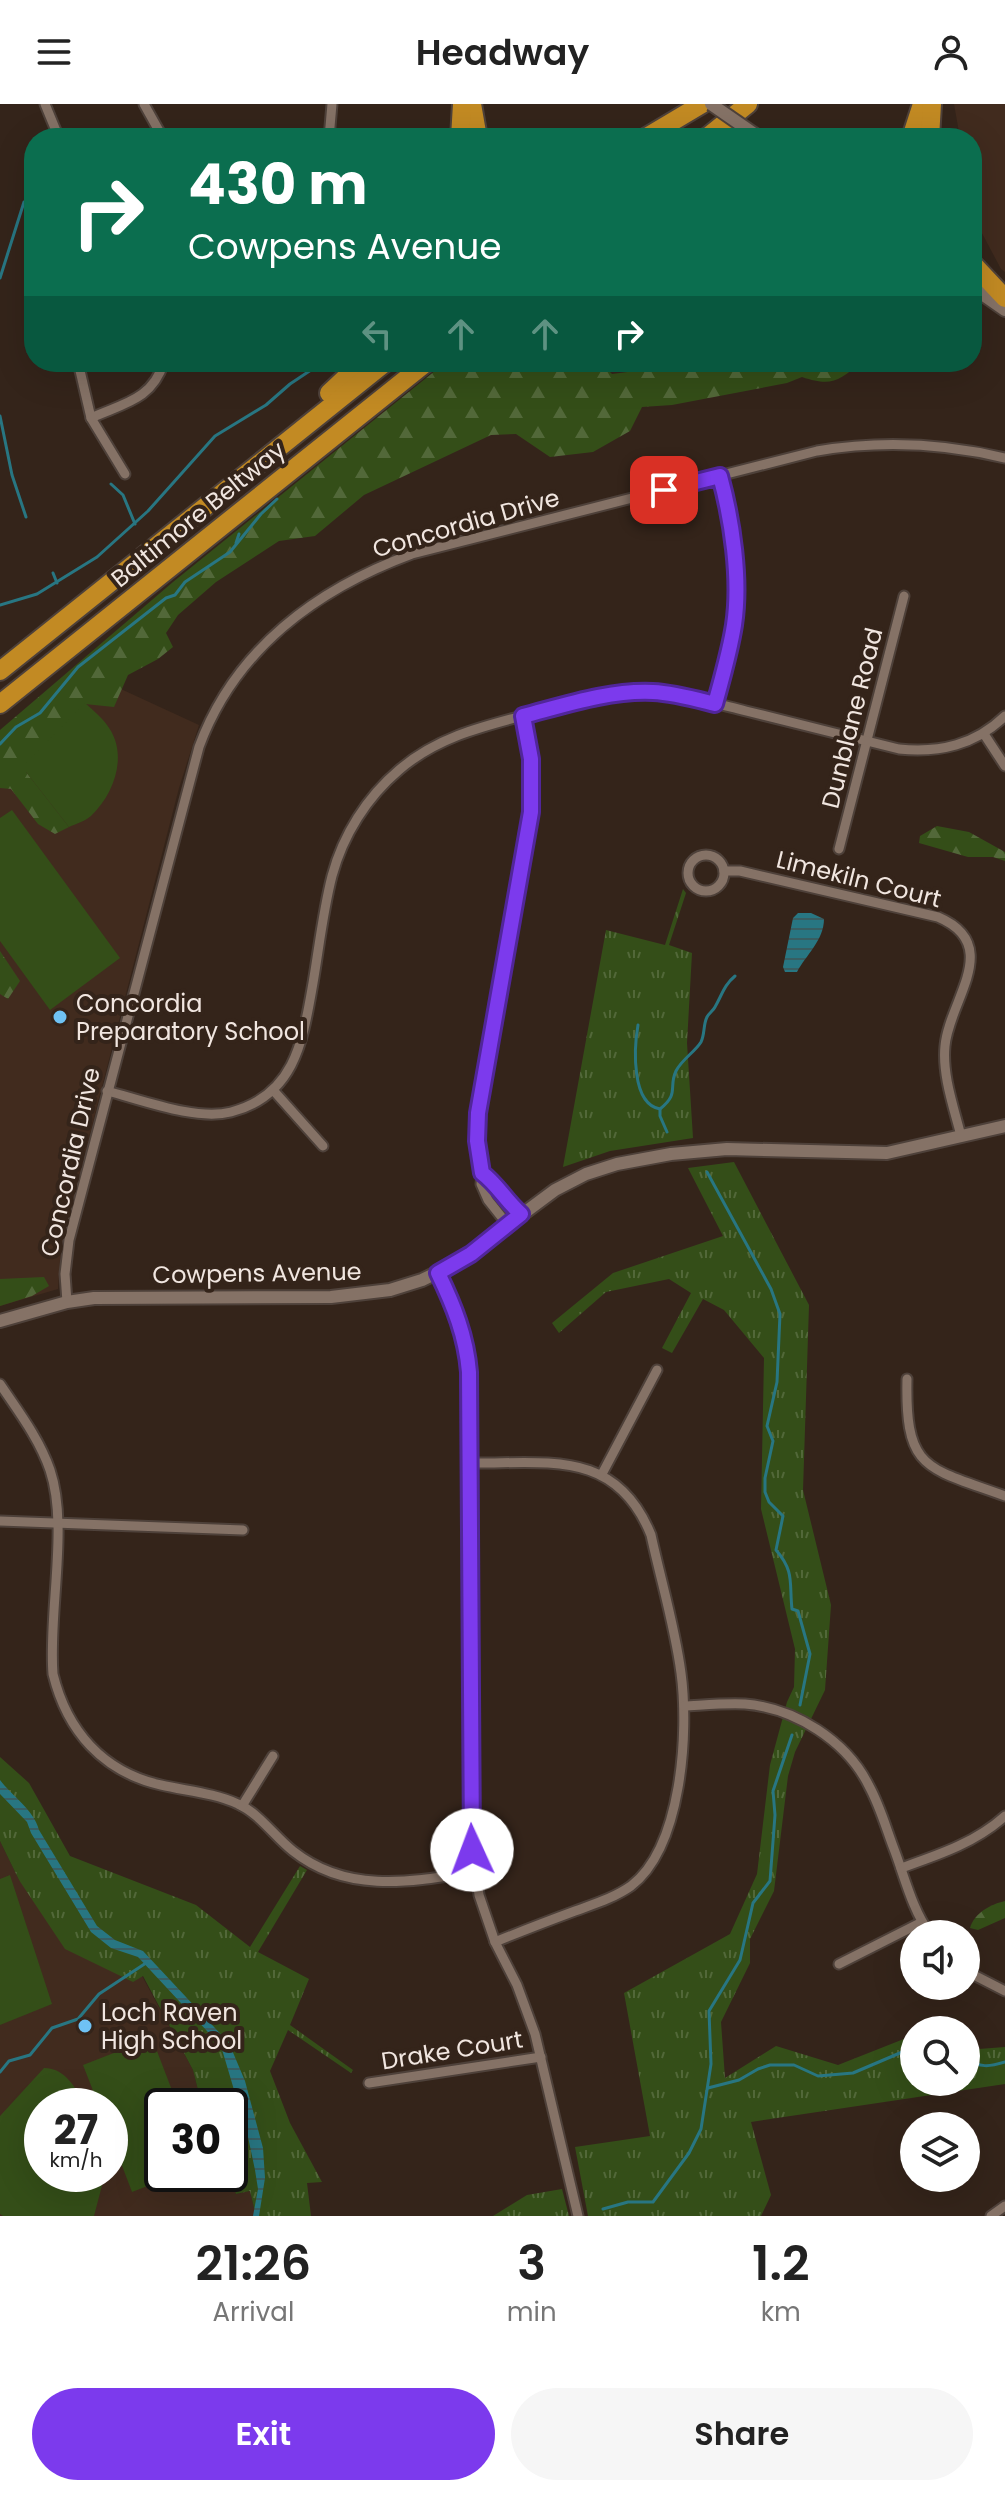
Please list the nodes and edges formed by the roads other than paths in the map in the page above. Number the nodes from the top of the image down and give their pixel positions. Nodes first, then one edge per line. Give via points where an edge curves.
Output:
1 (45, 104) edge
2 (144, 104) edge
3 (332, 104) edge
4 (462, 104) edge
5 (472, 104) edge
6 (707, 104) edge
7 (748, 104) edge
8 (757, 104) edge
9 (922, 104) edge
10 (932, 104) edge
11 (723, 124) junction
12 (55, 128) edge
13 (157, 128) edge
14 (330, 128) edge
15 (461, 128) edge
16 (476, 128) edge
17 (663, 128) edge
18 (677, 128) edge
19 (718, 128) edge
20 (744, 128) edge
21 (914, 128) edge
22 (931, 128) edge
23 (982, 274) edge
24 (982, 294) edge
25 (1005, 298) edge
26 (1005, 310) edge
27 (80, 372) edge
28 (159, 372) edge
29 (351, 372) edge
30 (373, 372) edge
31 (415, 372) edge
32 (91, 418) junction
33 (1005, 458) edge
34 (125, 474) dead end
35 (720, 476) junction
36 (173, 532) junction
37 (904, 596) dead end
38 (0, 671) edge
39 (0, 704) edge
40 (715, 704) junction
41 (523, 716) junction
42 (1005, 716) edge
43 (984, 734) junction
44 (867, 741) junction
45 (1005, 766) edge
46 (839, 849) dead end
47 (724, 871) dead end
48 (273, 1090) junction
49 (107, 1091) junction
50 (1005, 1126) edge
51 (961, 1136) junction
52 (323, 1146) dead end
53 (482, 1173) junction
54 (521, 1214) junction
55 (507, 1224) junction
56 (438, 1273) junction
57 (67, 1302) junction
58 (0, 1321) edge
59 (657, 1370) dead end
60 (907, 1379) dead end
61 (0, 1384) edge
62 (469, 1463) junction
63 (602, 1474) junction
64 (1005, 1496) edge
65 (0, 1521) edge
66 (57, 1523) junction
67 (243, 1530) dead end
68 (684, 1706) junction
69 (273, 1756) dead end
70 (242, 1806) junction
71 (1005, 1816) edge
72 (901, 1868) junction
73 (474, 1872) junction
74 (921, 1920) edge
75 (900, 1933) edge
76 (495, 1942) junction
77 (839, 1964) dead end
78 (980, 1978) edge
79 (1005, 1991) edge
80 (541, 2057) junction
81 (369, 2083) dead end
82 (578, 2216) edge

1 - 12 street
2 - 13 street
3 - 14 street
4 - 15 highway
5 - 16 highway
6 - 17 highway
6 - 18 highway
6 - 20 street, bridge
7 - 11 highway
8 - 11 highway
9 - 21 highway
10 - 22 highway
11 - 19 highway
23 - 25 highway
24 - 26 street
27 - 32 street
28 - 32 street via 143,395
29 - 36 highway
30 - 36 highway, Baltimore Beltway
31 - 39 highway, Baltimore Beltway
32 - 34 street
33 - 35 street, Concordia Drive via 886,443 817,451
35 - 40 street via 732,529 736,611
35 - 49 street, Concordia Drive via 380,566 320,598 255,652 215,707 199,747
36 - 38 highway, Baltimore Beltway
37 - 44 street, Dunblane Road
40 - 41 street via 633,692
40 - 44 street
41 - 48 street via 470,729 423,753 366,806 333,875 299,1051
41 - 53 street via 531,759 531,812 478,1113
42 - 43 street
43 - 44 street via 935,750
43 - 45 street
44 - 46 street, Dunblane Road
47 - 51 street, Limekiln Court via 938,917 961,933 969,945 970,973 944,1057
48 - 49 street via 246,1107 218,1114
48 - 52 street
49 - 57 street, Concordia Drive via 69,1240
50 - 51 street, Cowpens Avenue
51 - 54 street, Cowpens Avenue via 877,1154 727,1149 632,1161 572,1181
53 - 54 street
53 - 55 street via 488,1200
54 - 55 street, Cowpens Avenue
55 - 56 street, Cowpens Avenue
56 - 57 street, Cowpens Avenue via 390,1290 348,1297 118,1297
56 - 62 street via 467,1352
57 - 58 street, Cowpens Avenue
59 - 63 street
60 - 64 street via 908,1427 918,1452 943,1473
61 - 66 street via 43,1453
62 - 63 street via 551,1464
62 - 73 street
63 - 68 street via 635,1503 651,1535
65 - 66 street
66 - 67 street
66 - 70 street via 52,1656 57,1691 71,1722 92,1749 131,1776
68 - 72 street via 763,1707 828,1737 868,1783
68 - 76 street via 681,1763 670,1817 646,1872 615,1896
69 - 70 street
70 - 73 street via 295,1853 350,1879 392,1883
71 - 72 street via 957,1848
72 - 74 street
73 - 76 street
75 - 77 street
76 - 80 street via 529,2013
78 - 79 street
80 - 81 street, Drake Court
80 - 82 street

